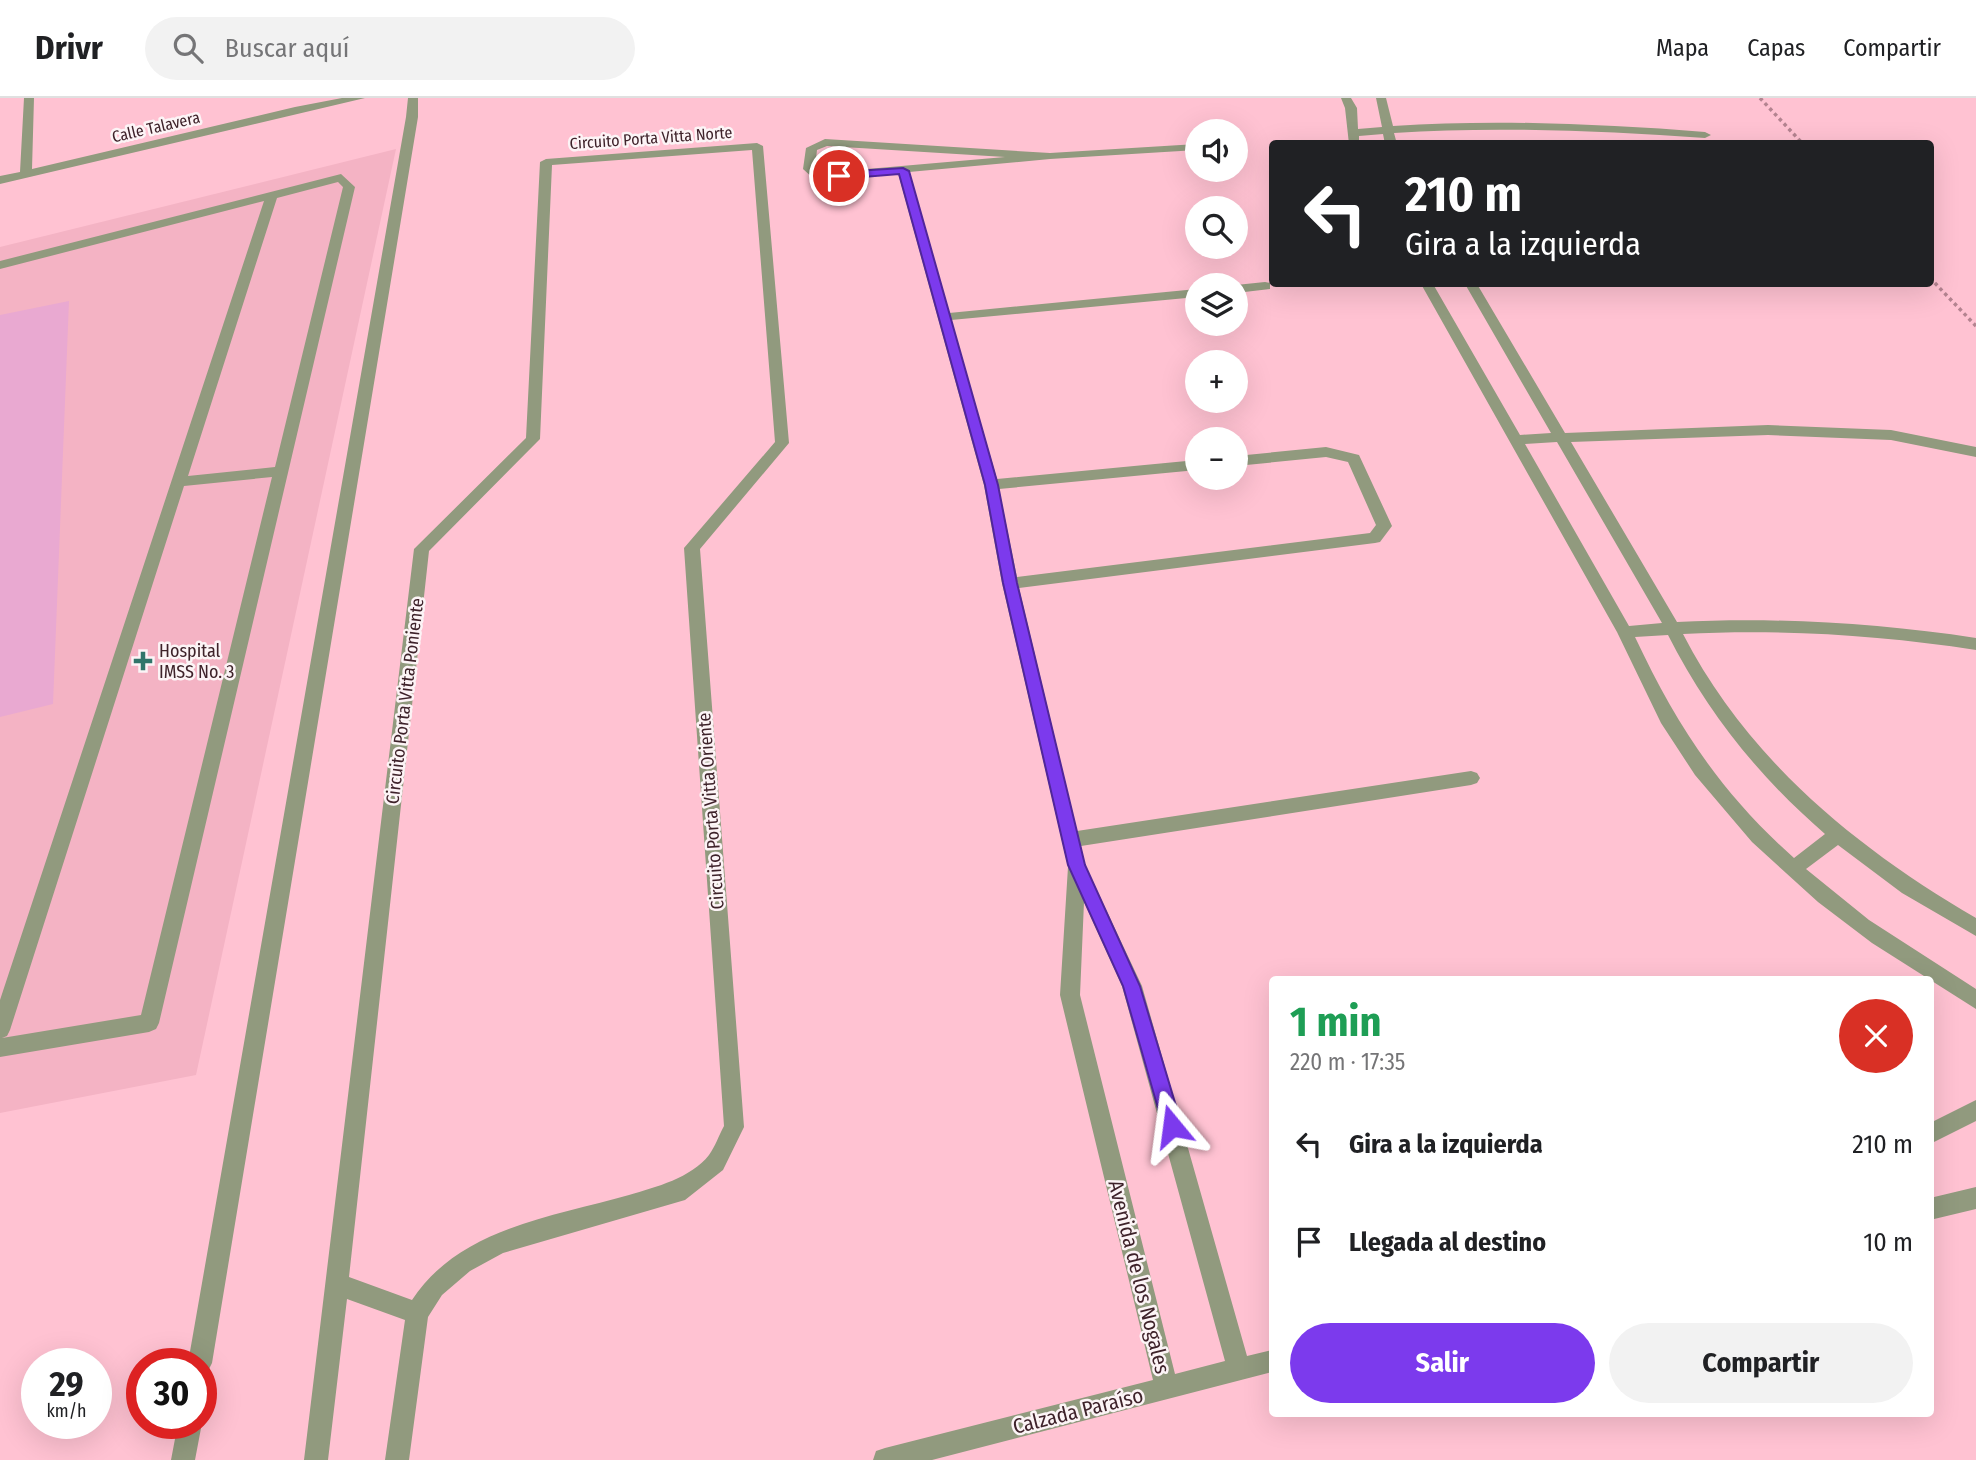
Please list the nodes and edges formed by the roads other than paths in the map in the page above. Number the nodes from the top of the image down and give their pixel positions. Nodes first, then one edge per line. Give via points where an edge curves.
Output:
1 (29, 98) edge
2 (360, 98) edge
3 (413, 98) edge
4 (1346, 98) edge
5 (1381, 98) edge
6 (294, 104) edge
7 (1386, 130) junction
8 (1705, 135) dead end
9 (1353, 138) edge
10 (1390, 140) edge
11 (757, 146) joint
12 (1185, 148) edge
13 (1050, 156) junction
14 (546, 162) joint
15 (903, 171) junction
16 (26, 174) junction
17 (0, 180) edge
18 (272, 195) junction
19 (0, 265) edge
20 (1265, 286) dead end
21 (1429, 287) edge
22 (1473, 287) edge
23 (1248, 288) edge
24 (1185, 294) edge
25 (944, 317) junction
26 (1559, 435) junction
27 (1514, 440) junction
28 (1976, 452) edge
29 (1248, 460) edge
30 (1185, 466) edge
31 (281, 471) junction
32 (178, 482) junction
33 (991, 485) junction
34 (1010, 583) junction
35 (1672, 628) junction
36 (1625, 632) junction
37 (1976, 644) edge
38 (1471, 778) dead end
39 (1838, 834) junction
40 (1070, 840) junction
41 (1076, 865) junction
42 (1793, 869) junction
43 (1976, 928) edge
44 (1976, 1000) edge
45 (0, 1030) edge
46 (0, 1048) edge
47 (1976, 1110) edge
48 (1934, 1132) edge
49 (1976, 1198) edge
50 (1934, 1208) edge
51 (337, 1284) junction
52 (417, 1313) junction
53 (203, 1348) edge
54 (1269, 1362) edge
55 (1239, 1369) junction
56 (1167, 1388) junction
57 (187, 1439) edge
58 (183, 1460) edge
59 (316, 1460) edge
60 (397, 1460) edge
61 (884, 1460) edge

1 - 16 street
2 - 6 street, Calle Talavera
3 - 53 street
4 - 9 street
5 - 7 street
6 - 16 street, Calle Talavera
7 - 8 street via 1582,126
7 - 9 street
7 - 10 street
11 - 14 street, Circuito Porta Vitta Norte
11 - 52 street, Circuito Porta Vitta Oriente via 782,443 692,548 734,1127 716,1164 677,1192 499,1244 462,1263 434,1287
12 - 13 street
13 - 15 street
13 - 15 street via 825,142 812,148 808,169 818,177
14 - 51 street, Circuito Porta Vitta Poniente via 533,439 422,549
15 - 25 street
16 - 17 street, Calle Talavera
18 - 19 street
18 - 31 street via 341,178 349,187
18 - 32 street
20 - 23 street
21 - 27 street
22 - 26 street
24 - 25 street
25 - 33 street
26 - 27 street
26 - 28 street via 1891,435
26 - 35 street
27 - 36 street
29 - 34 street via 1326,452 1354,458 1384,526 1375,538
30 - 33 street
31 - 32 street
31 - 46 street via 149,1023
32 - 45 street
33 - 34 street
34 - 40 street
35 - 36 street
35 - 37 street via 1792,625 1918,634
35 - 39 street via 1696,676 1732,728 1780,782
36 - 42 street via 1684,746 1732,807
38 - 40 street
39 - 42 street
39 - 43 street via 1889,873
40 - 41 street
41 - 55 street via 1132,986
41 - 56 street, Avenida de los Nogales via 1070,995
42 - 44 street via 1897,950
47 - 48 street
49 - 50 street
51 - 52 street
51 - 59 street, Circuito Porta Vitta Poniente
52 - 60 street
54 - 55 street, Calzada Paraíso
55 - 56 street, Calzada Paraíso
56 - 61 street, Calzada Paraíso
57 - 58 street

